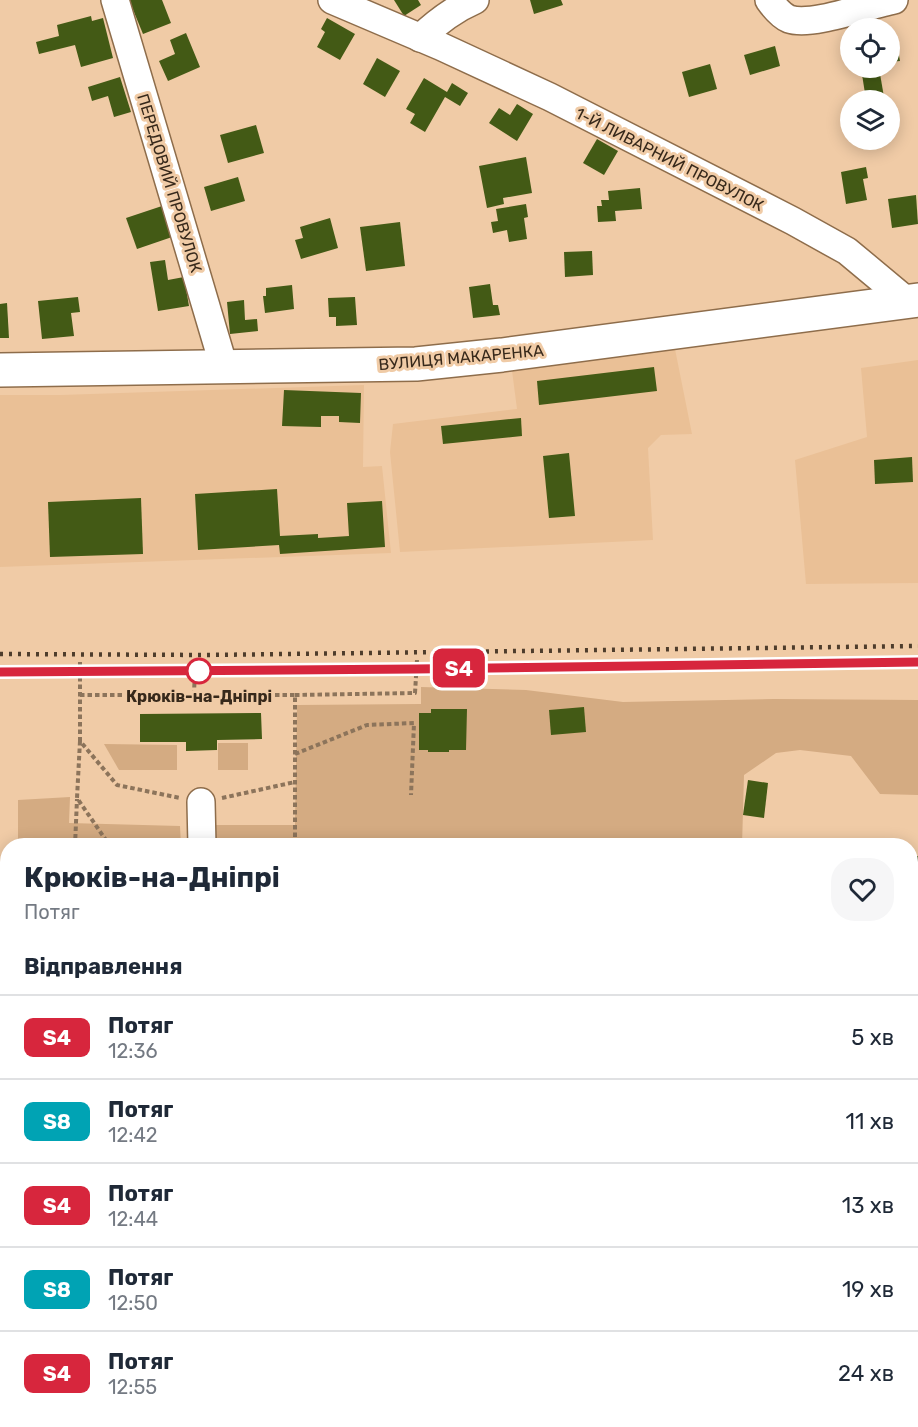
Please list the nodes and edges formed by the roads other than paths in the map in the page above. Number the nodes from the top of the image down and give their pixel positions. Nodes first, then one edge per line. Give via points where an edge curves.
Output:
1 (115, 0) edge
2 (332, 0) edge
3 (476, 0) edge
4 (768, 0) edge
5 (894, 0) edge
6 (420, 39) junction
7 (913, 300) edge
8 (224, 367) junction
9 (0, 370) edge
10 (201, 802) road end
11 (202, 838) edge

1 - 8 street, ПЕРЕДОВИЙ ПРОВУЛОК
2 - 6 street, 1-Й ЛИВАРНИЙ ПРОВУЛОК
3 - 6 street via 436,23
4 - 5 street via 787,18 800,21
6 - 7 street, 1-Й ЛИВАРНИЙ ПРОВУЛОК via 550,97 802,226 847,251
7 - 8 main road, ВУЛИЦЯ МАКАРЕНКА via 416,364
8 - 9 main road, ВУЛИЦЯ МАКАРЕНКА
10 - 11 street

